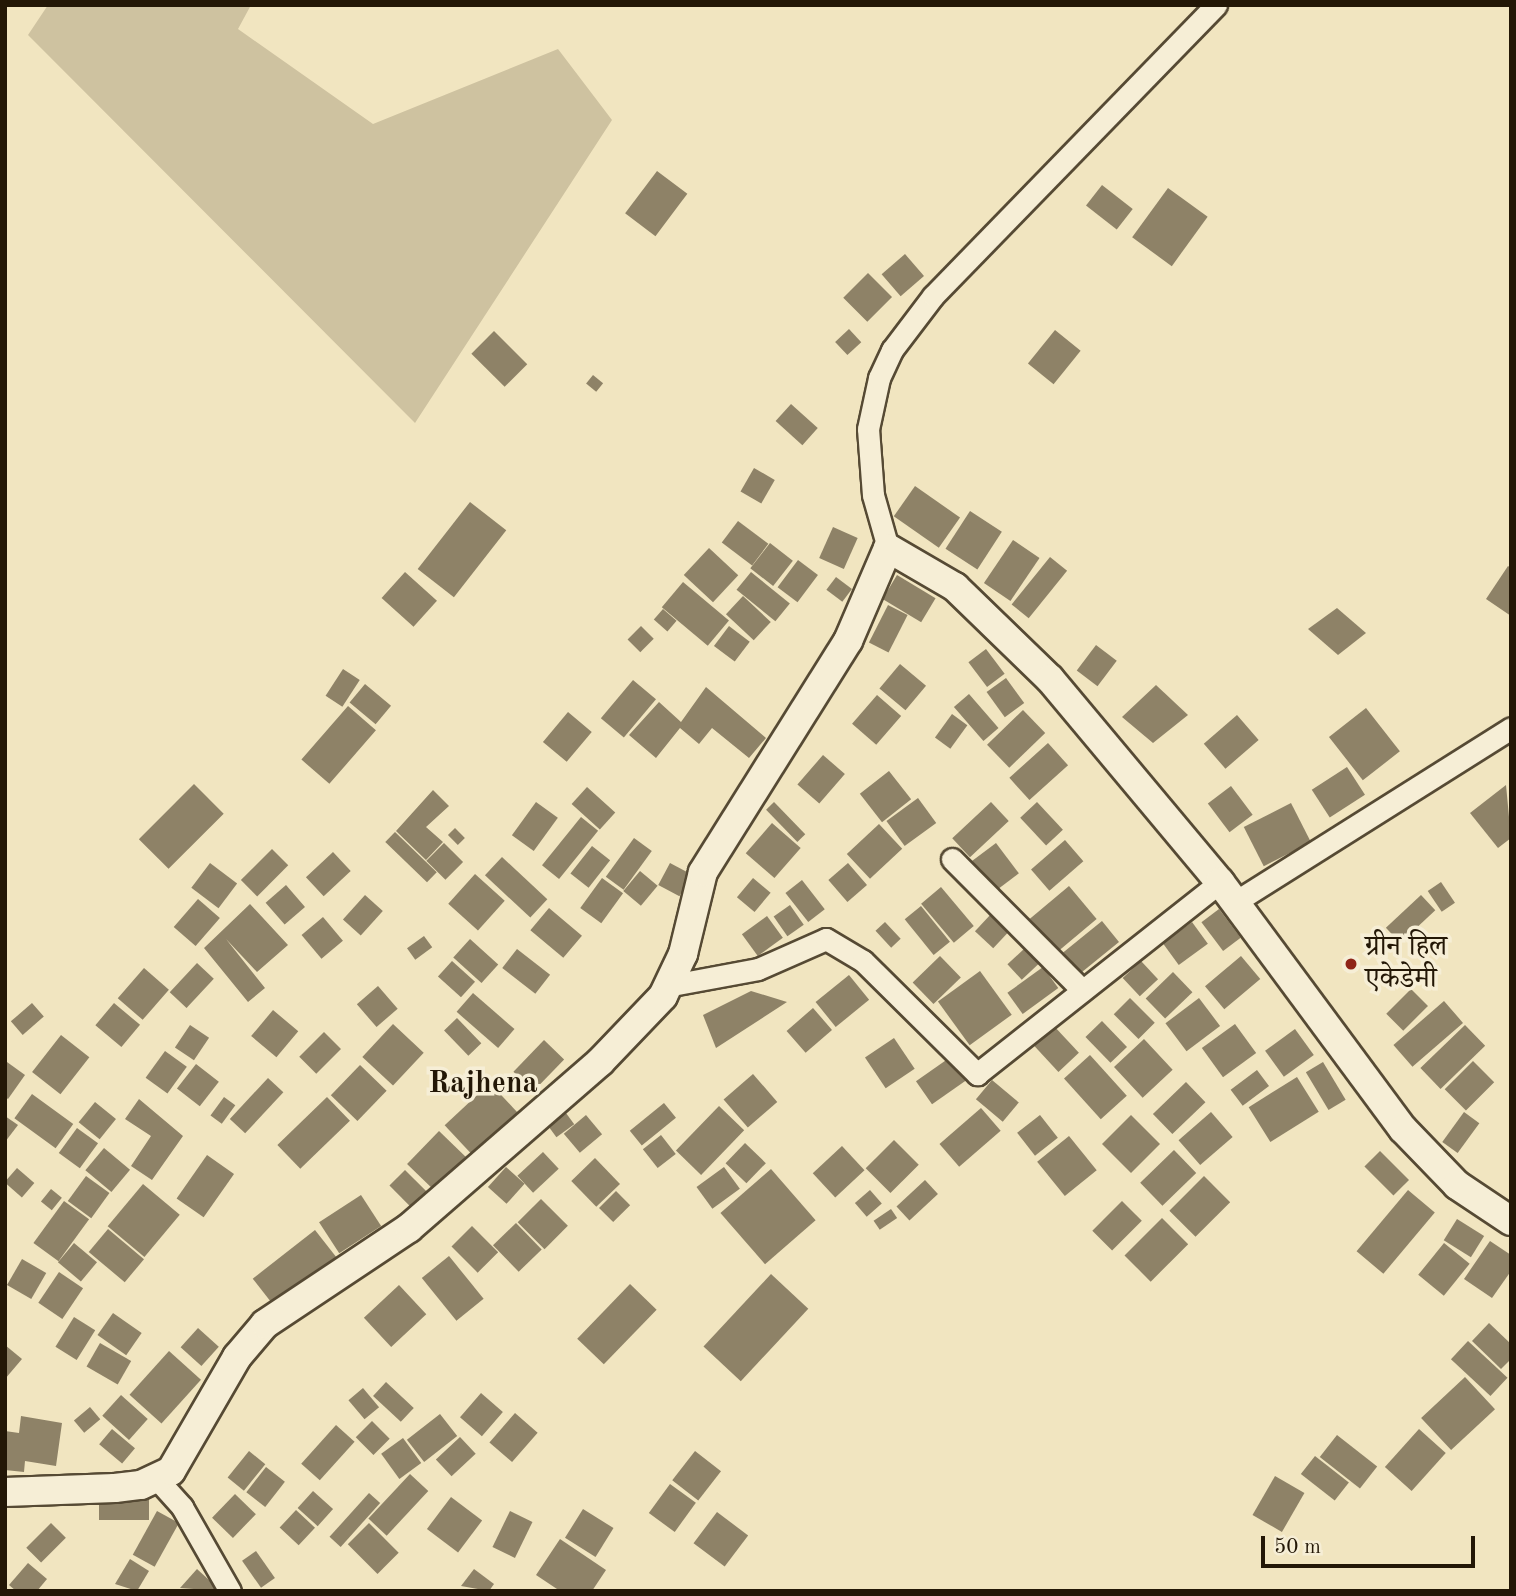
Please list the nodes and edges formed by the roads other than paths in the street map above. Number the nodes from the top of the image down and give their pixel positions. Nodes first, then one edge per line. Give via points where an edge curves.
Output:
1 (1216, 5) edge
2 (888, 548) junction
3 (1511, 728) edge
4 (952, 859) dead end
5 (1228, 892) junction
6 (672, 985) junction
7 (1082, 990) junction
8 (1511, 1221) edge
9 (157, 1479) junction
10 (5, 1492) edge
11 (230, 1591) edge

1 - 2 street via 933,296 892,350 879,378 868,429 873,495
2 - 5 street via 955,587 1050,679
2 - 6 street via 848,640 703,872
3 - 5 street
4 - 7 street
5 - 7 street
5 - 8 street via 1403,1129 1457,1185
6 - 7 street via 758,969 826,939 863,961 977,1074
6 - 9 street via 600,1062 409,1228 265,1324 237,1357 189,1448
9 - 10 street via 115,1488
9 - 11 street via 181,1507

